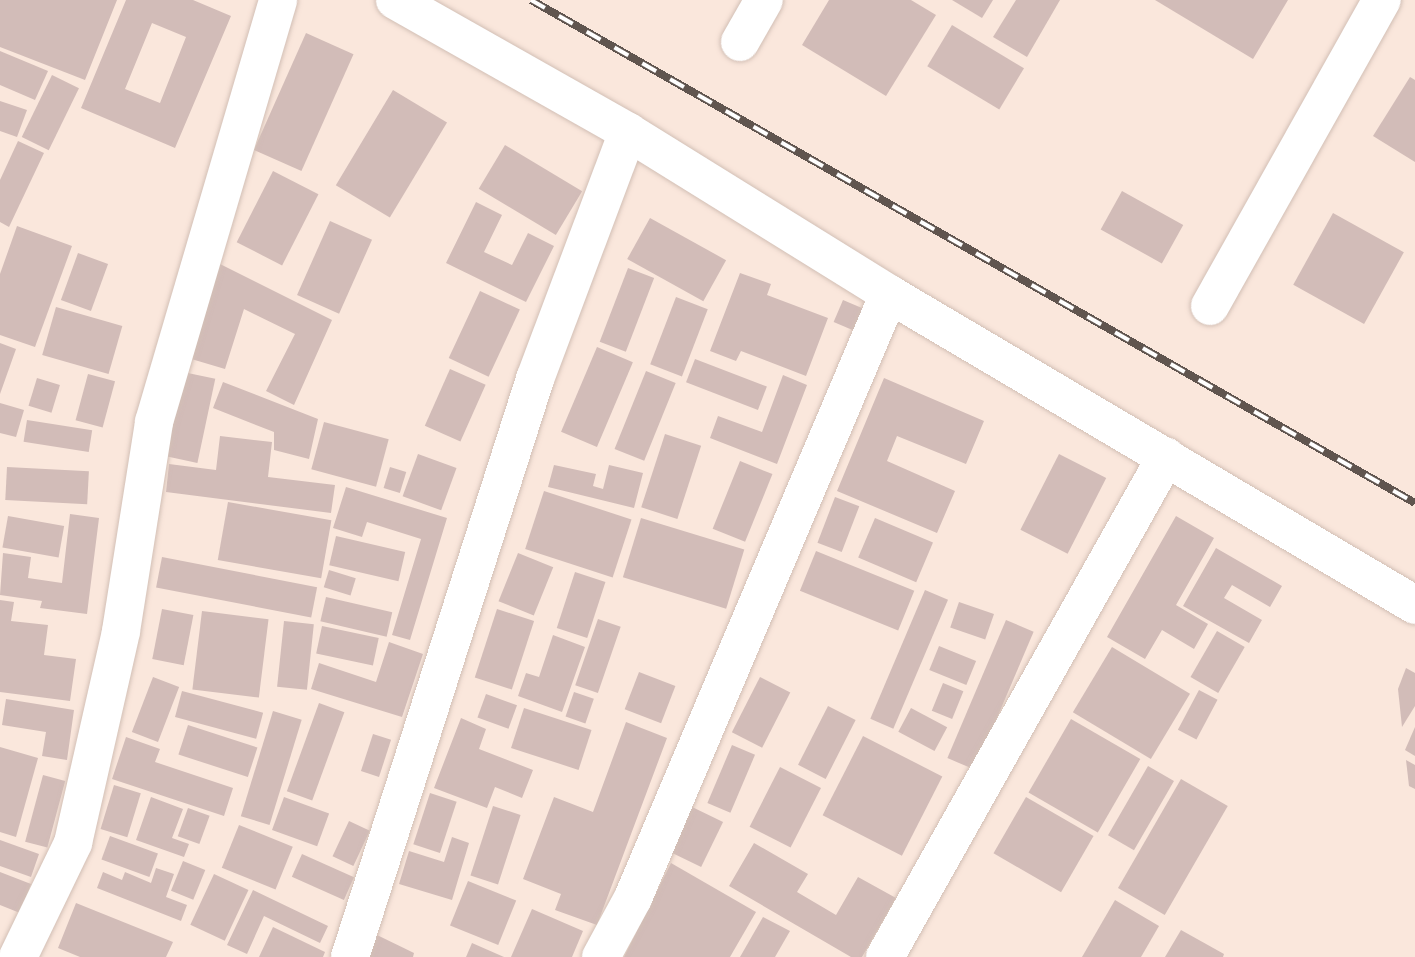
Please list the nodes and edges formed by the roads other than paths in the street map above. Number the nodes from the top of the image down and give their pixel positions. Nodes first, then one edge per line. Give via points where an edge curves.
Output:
1 (278, 0) edge
2 (395, 0) edge
3 (764, 0) edge
4 (1382, 0) edge
5 (740, 42) dead end
6 (628, 132) junction
7 (889, 294) junction
8 (1210, 306) dead end
9 (1166, 457) junction
10 (1415, 605) edge
11 (18, 957) edge
12 (350, 957) edge
13 (601, 957) edge
14 (885, 957) edge

1 - 11 street via 153,422 121,631 73,843
2 - 6 street
3 - 5 street
4 - 8 street
6 - 7 street
6 - 12 street via 535,379
7 - 9 street
7 - 13 street via 633,898
9 - 10 street
9 - 14 street

